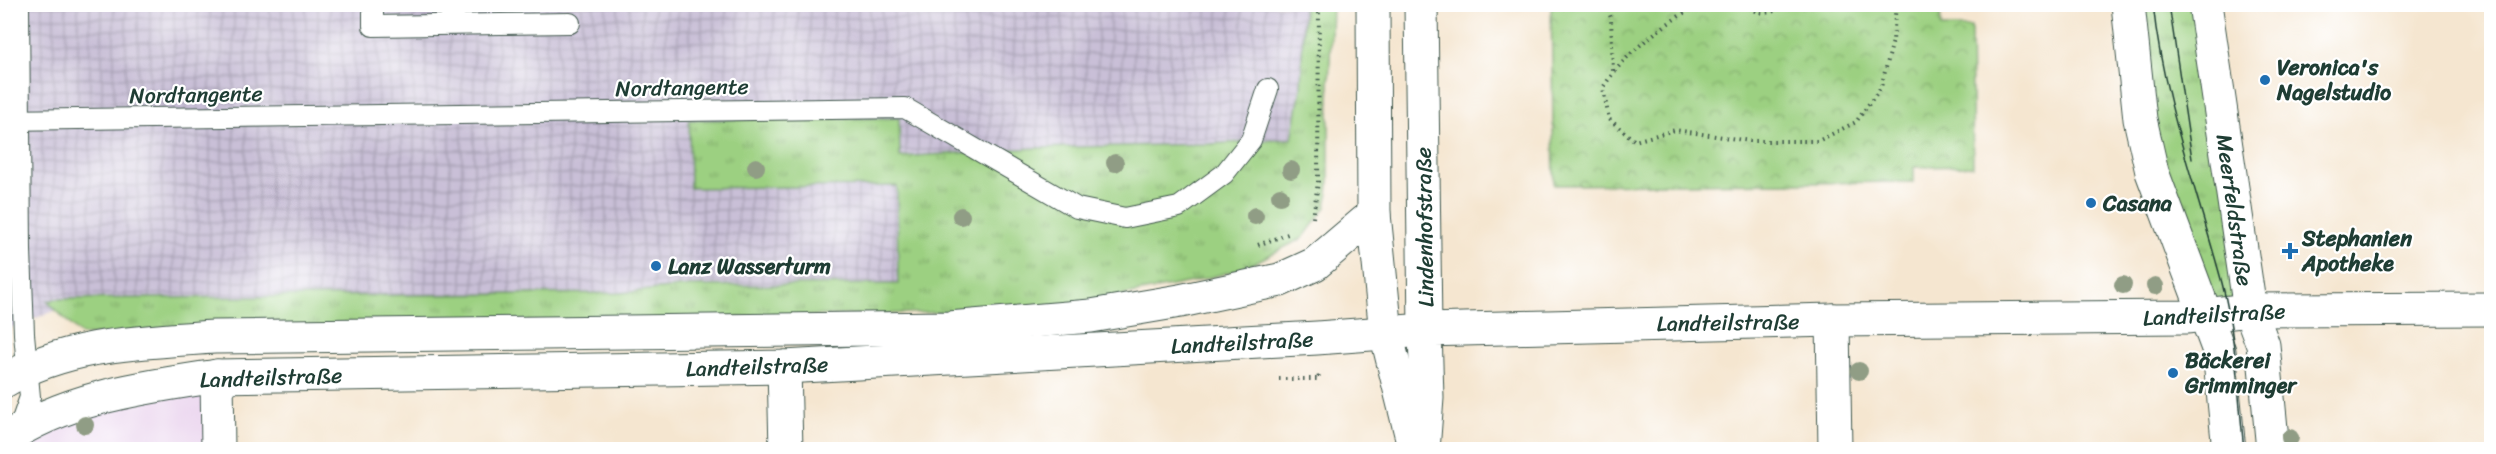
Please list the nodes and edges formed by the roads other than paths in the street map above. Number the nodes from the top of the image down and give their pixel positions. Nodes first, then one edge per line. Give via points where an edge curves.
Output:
1 (19, 4) edge
2 (373, 4) edge
3 (1374, 4) edge
4 (1421, 4) edge
5 (2128, 4) edge
6 (2205, 4) edge
7 (570, 23) dead end
8 (1268, 89) dead end
9 (12, 120) edge
10 (1374, 214) junction
11 (2492, 309) edge
12 (2250, 310) junction
13 (2206, 315) junction
14 (1833, 320) junction
15 (1425, 330) junction
16 (1386, 333) junction
17 (784, 367) junction
18 (15, 375) edge
19 (217, 376) junction
20 (11, 436) edge
21 (218, 450) edge
22 (786, 450) edge
23 (1415, 450) edge
24 (1424, 450) edge
25 (1835, 450) edge
26 (2229, 450) edge
27 (2273, 450) edge

1 - 9 lane
2 - 7 lane via 373,26
3 - 10 street
4 - 15 street, Lindenhofstraße
5 - 13 street via 2140,120 2152,172
6 - 12 street, Meerfeldstraße
8 - 9 lane, Nordtangente via 1251,140 1224,174 1179,207 1125,218 1077,208 905,108
9 - 18 lane
10 - 16 street
10 - 18 street, Landteilstraße via 1315,264 1280,280 1091,316 949,328 214,337 115,345 69,355
11 - 12 street, Landteilstraße
12 - 13 street, Landteilstraße
12 - 27 street, Meerfeldstraße via 2263,345
13 - 14 street, Landteilstraße
13 - 26 street via 2219,351
14 - 15 street, Landteilstraße
14 - 25 street
15 - 16 street, Landteilstraße
15 - 24 street, Lindenhofstraße
16 - 17 street, Landteilstraße
16 - 23 street
17 - 19 street, Landteilstraße
17 - 22 street
18 - 20 lane via 30,396
19 - 20 street, Landteilstraße via 139,388 64,410
19 - 21 street

